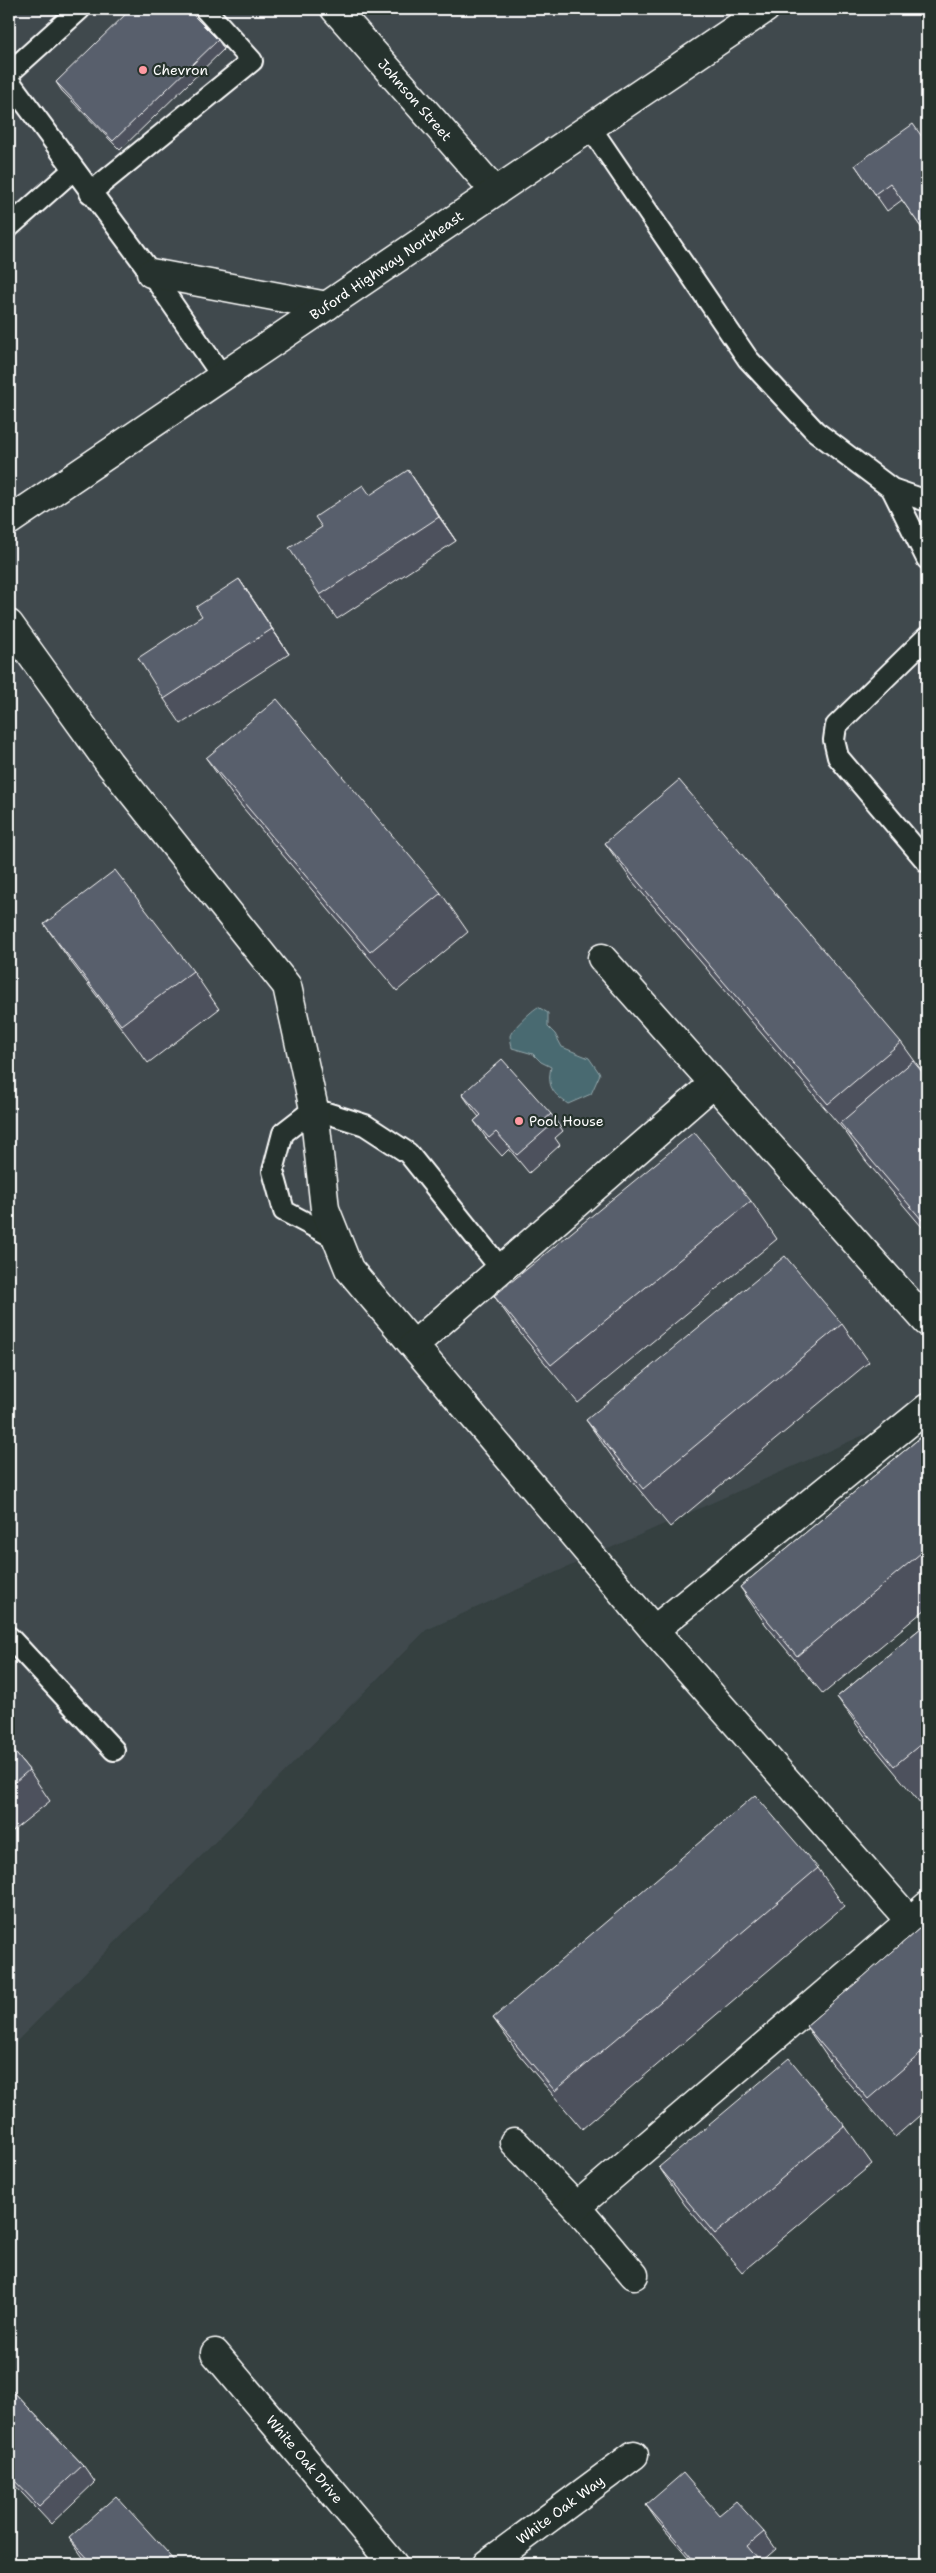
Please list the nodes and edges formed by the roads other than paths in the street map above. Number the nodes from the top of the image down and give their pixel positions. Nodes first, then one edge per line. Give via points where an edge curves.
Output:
1 (80, 9) edge
2 (206, 9) edge
3 (335, 9) edge
4 (765, 9) edge
5 (9, 73) edge
6 (9, 81) edge
7 (590, 126) junction
8 (73, 170) junction
9 (494, 190) junction
10 (90, 193) junction
11 (9, 227) edge
12 (151, 273) junction
13 (327, 306) junction
14 (222, 376) junction
15 (892, 489) junction
16 (927, 501) edge
17 (9, 521) edge
18 (927, 559) edge
19 (9, 624) edge
20 (927, 638) edge
21 (927, 862) edge
22 (602, 958) dead end
23 (714, 1084) junction
24 (314, 1109) junction
25 (337, 1239) junction
26 (501, 1269) junction
27 (927, 1322) edge
28 (414, 1345) junction
29 (927, 1408) edge
30 (654, 1630) junction
31 (9, 1636) edge
32 (114, 1750) dead end
33 (919, 1914) edge
34 (514, 2142) dead end
35 (576, 2207) junction
36 (634, 2275) dead end
37 (215, 2354) dead end
38 (634, 2455) dead end
39 (393, 2564) edge
40 (487, 2564) edge

1 - 5 lane
2 - 10 lane via 252,61
3 - 9 street, Johnson Street
4 - 7 street, Buford Highway Northeast
6 - 8 lane
7 - 9 street, Buford Highway Northeast
7 - 15 lane via 748,359 815,432
8 - 10 lane
8 - 11 lane
9 - 13 street, Buford Highway Northeast
10 - 12 lane
12 - 13 street
12 - 14 lane
13 - 14 street, Buford Highway Northeast
14 - 17 street, Buford Highway Northeast
15 - 16 lane
15 - 18 lane
19 - 24 street via 109,763 287,986
20 - 21 lane via 836,726 834,740 838,757
22 - 23 street
23 - 26 street
23 - 27 street
24 - 25 street via 326,1209
24 - 25 lane via 283,1133 273,1172 284,1211
24 - 26 lane via 365,1125 408,1153
25 - 28 street via 348,1269
26 - 28 street
28 - 30 street
29 - 30 street
30 - 33 street
31 - 32 lane
33 - 35 street
34 - 35 street
35 - 36 street
37 - 39 street, White Oak Drive
38 - 40 street, White Oak Way

